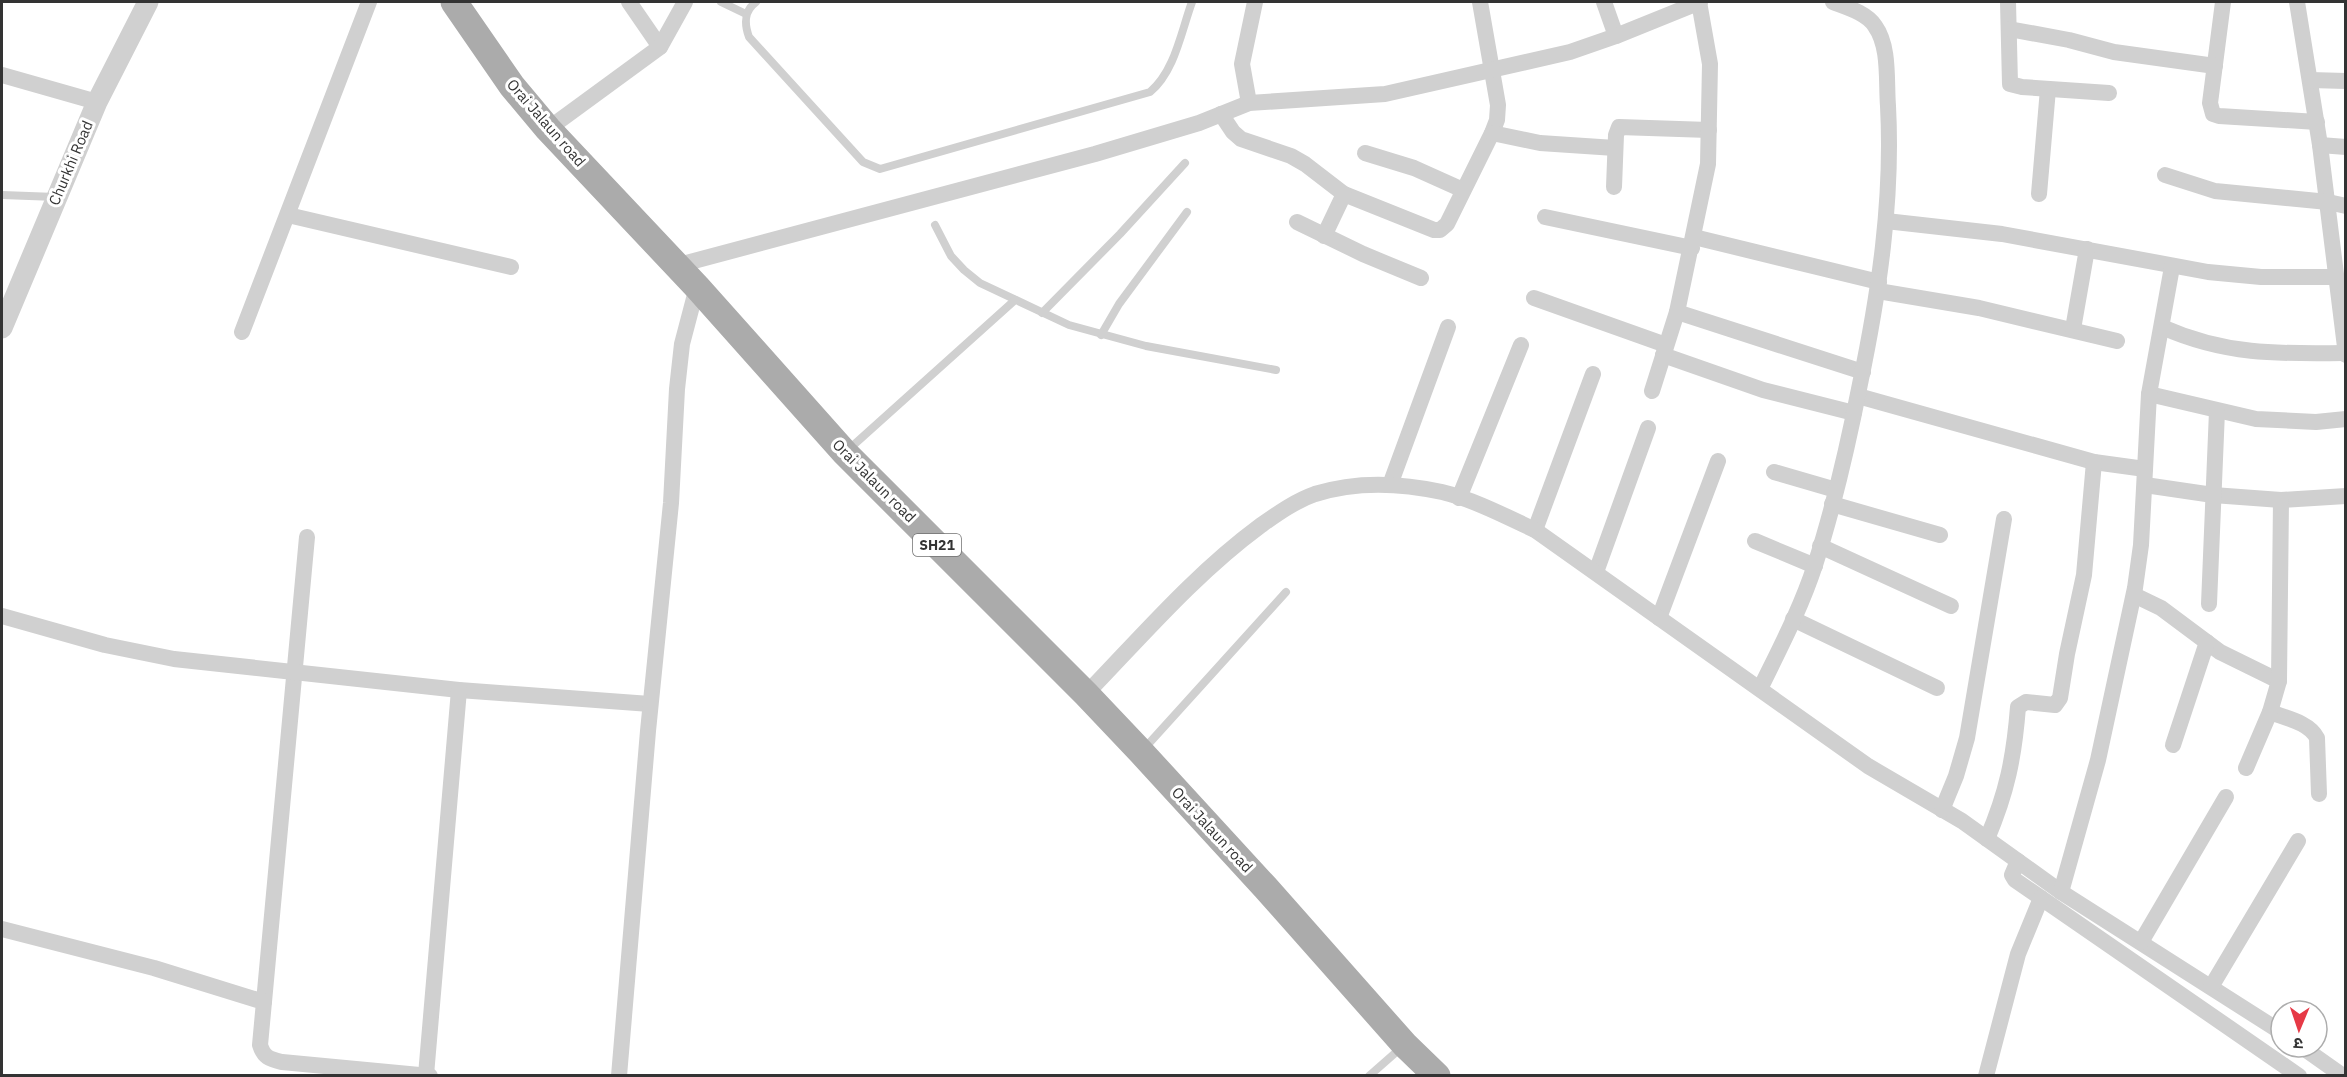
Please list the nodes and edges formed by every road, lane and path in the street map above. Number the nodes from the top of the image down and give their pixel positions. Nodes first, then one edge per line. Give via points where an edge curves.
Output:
1 (148, 2) edge
2 (369, 2) edge
3 (454, 2) edge
4 (629, 2) edge
5 (684, 2) edge
6 (721, 2) edge
7 (756, 2) edge
8 (1192, 2) edge
9 (1255, 2) edge
10 (1480, 2) edge
11 (1604, 2) edge
12 (1700, 2) edge
13 (1833, 2) edge
14 (2008, 2) edge
15 (2223, 2) edge
16 (2297, 2) edge
17 (746, 14) junction
18 (2009, 29) junction
19 (1616, 36) junction
20 (660, 47) junction
21 (2215, 66) junction
22 (1492, 71) junction
23 (2, 75) edge
24 (2310, 80) junction
25 (2346, 81) edge
26 (2048, 89) junction
27 (2109, 93) dead end
28 (97, 102) junction
29 (1249, 103) junction
30 (1221, 114) junction
31 (2317, 122) junction
32 (548, 129) junction
33 (1709, 130) junction
34 (1492, 133) junction
35 (2320, 145) junction
36 (2346, 147) edge
37 (1615, 148) junction
38 (1365, 153) dead end
39 (1185, 163) dead end
40 (2165, 175) dead end
41 (1614, 187) dead end
42 (1463, 190) junction
43 (1344, 194) junction
44 (2039, 194) dead end
45 (2, 195) edge
46 (57, 197) junction
47 (2328, 202) junction
48 (2346, 206) edge
49 (1187, 212) dead end
50 (288, 215) junction
51 (1545, 217) dead end
52 (1886, 221) junction
53 (1298, 222) dead end
54 (935, 225) dead end
55 (1324, 236) junction
56 (1693, 242) junction
57 (2087, 249) junction
58 (675, 266) junction
59 (511, 267) dead end
60 (2172, 267) junction
61 (2336, 277) junction
62 (1421, 278) dead end
63 (697, 287) junction
64 (1878, 287) junction
65 (1534, 298) dead end
66 (1015, 300) junction
67 (1677, 312) junction
68 (1042, 313) junction
69 (1448, 327) dead end
70 (2162, 327) junction
71 (2, 328) edge
72 (2073, 329) junction
73 (242, 332) dead end
74 (1101, 335) junction
75 (2117, 341) dead end
76 (1521, 345) dead end
77 (1665, 350) junction
78 (2345, 354) edge
79 (1276, 370) dead end
80 (1863, 372) junction
81 (1593, 375) dead end
82 (1652, 391) dead end
83 (2149, 394) junction
84 (1858, 396) junction
85 (2217, 411) junction
86 (1854, 413) junction
87 (2346, 419) edge
88 (1648, 428) dead end
89 (845, 453) junction
90 (1718, 461) dead end
91 (2094, 462) junction
92 (1774, 472) dead end
93 (2145, 477) junction
94 (1390, 485) junction
95 (2213, 495) junction
96 (2346, 495) edge
97 (1834, 497) junction
98 (1459, 498) junction
99 (2281, 500) junction
100 (2004, 519) dead end
101 (1535, 530) junction
102 (1941, 535) dead end
103 (307, 537) dead end
104 (1755, 541) dead end
105 (1820, 546) junction
106 (1815, 566) junction
107 (1596, 572) junction
108 (1286, 592) dead end
109 (2134, 595) junction
110 (2209, 604) dead end
111 (1951, 606) dead end
112 (2, 616) edge
113 (1659, 618) junction
114 (1793, 619) junction
115 (2207, 642) junction
116 (294, 673) junction
117 (2278, 681) junction
118 (1937, 688) dead end
119 (1760, 689) junction
120 (459, 690) junction
121 (1086, 694) junction
122 (650, 704) junction
123 (2270, 712) junction
124 (2174, 745) dead end
125 (1141, 752) junction
126 (2246, 768) dead end
127 (2319, 794) dead end
128 (2226, 797) dead end
129 (1942, 810) junction
130 (1987, 839) junction
131 (2298, 841) dead end
132 (2015, 868) junction
133 (2061, 892) junction
134 (2041, 898) junction
135 (2, 929) edge
136 (2141, 942) junction
137 (2211, 987) junction
138 (264, 1002) junction
139 (2269, 1024) edge
140 (1405, 1045) junction
141 (2319, 1059) edge
142 (353, 1073) edge
143 (426, 1075) edge
144 (430, 1076) edge
145 (619, 1076) edge
146 (1369, 1076) edge
147 (1437, 1076) edge
148 (1986, 1076) edge
149 (2299, 1076) edge
150 (2343, 1076) edge

1 - 28 street, Churkhi Road
2 - 50 street
3 - 32 main road, Orai Jalaun road / SH21 via 512,86
4 - 20 street
5 - 20 street
6 - 17 lane
7 - 17 lane
8 - 17 lane via 1168,72 1150,92 880,169 863,162 762,54 749,36
9 - 29 street via 1242,64
10 - 22 street
11 - 19 street
12 - 19 street
12 - 33 street via 1710,64
13 - 52 street via 1865,17 1882,37 1889,122
14 - 18 street
15 - 21 street
16 - 24 street
18 - 21 street via 2114,52
18 - 26 street via 2010,84
19 - 22 street
20 - 32 street
21 - 31 street via 2210,103 2213,114
22 - 29 street via 1385,94
22 - 34 street via 1498,105
23 - 28 street
24 - 25 street
24 - 31 street
26 - 27 street
26 - 44 street
28 - 46 street, Churkhi Road
29 - 30 street
30 - 43 street via 1241,139 1291,156
30 - 58 street via 1073,160
31 - 35 street
32 - 58 main road, Orai Jalaun road / SH21
33 - 37 street via 1623,126 1617,130
33 - 56 street via 1708,164
34 - 37 street via 1540,143
34 - 42 street
35 - 36 street
35 - 47 street
37 - 41 street
38 - 42 street via 1414,168
39 - 68 lane
40 - 47 street via 2215,191
42 - 43 street via 1447,224 1440,230
43 - 55 street
45 - 46 lane
46 - 71 street, Churkhi Road
47 - 48 street
47 - 61 street
49 - 74 lane via 1119,304
50 - 59 street
50 - 73 street
51 - 56 street
52 - 57 street
52 - 64 street
53 - 55 street
54 - 66 lane via 951,256 964,270 980,283
55 - 62 street
56 - 64 street
56 - 67 street
57 - 60 street
57 - 72 street
58 - 63 main road, Orai Jalaun road / SH21
60 - 61 street via 2261,277
60 - 70 street
61 - 78 street
63 - 89 main road, Orai Jalaun road / SH21
63 - 122 street via 679,366 671,503
64 - 72 street
64 - 80 street
65 - 77 street
66 - 68 lane
66 - 89 lane
67 - 77 street
67 - 80 street
68 - 74 lane
69 - 94 street
70 - 78 street via 2216,347
70 - 83 street
72 - 75 street
74 - 79 lane
76 - 98 street
77 - 82 street
77 - 86 street via 1763,390
80 - 84 street
81 - 101 street
83 - 85 street
83 - 93 street
84 - 86 street
84 - 91 street
85 - 87 street via 2256,419
85 - 95 street
86 - 97 street
88 - 107 street
89 - 121 main road, Orai Jalaun road / SH21
90 - 113 street
91 - 93 street
91 - 130 street via 2084,575 2060,698 2055,705 2026,702 2018,707 2010,772
92 - 97 street
93 - 95 street
93 - 109 street
94 - 98 street
94 - 121 street via 1350,486 1314,495 1283,510 1191,585
95 - 99 street
95 - 110 street
96 - 99 street
97 - 102 street
97 - 105 street
98 - 101 street
99 - 117 street
100 - 129 street via 1969,726
101 - 107 street
103 - 116 street
104 - 106 street
105 - 106 street
105 - 111 street
106 - 114 street
107 - 113 street
108 - 125 lane
109 - 115 street via 2161,608
109 - 133 street via 2098,760
112 - 116 street via 163,657
113 - 119 street
114 - 118 street
114 - 119 street
115 - 117 street
115 - 124 street
116 - 120 street
116 - 138 street
117 - 123 street
119 - 129 street via 1868,766
120 - 122 street
120 - 143 street
121 - 125 main road, Orai Jalaun road / SH21
122 - 145 street
123 - 126 street
123 - 127 street via 2314,732
125 - 140 main road, Orai Jalaun road / SH21
128 - 136 street
129 - 130 street
130 - 132 street
131 - 137 street
132 - 133 street
132 - 134 street via 2015,880
133 - 136 street
134 - 148 street via 2018,954
134 - 149 street
135 - 138 street via 154,968
136 - 137 street
137 - 139 street
138 - 142 street via 260,1045 263,1055 282,1062
140 - 146 lane
140 - 147 main road, Orai Jalaun road / SH21
141 - 150 street
142 - 143 street
143 - 144 street

